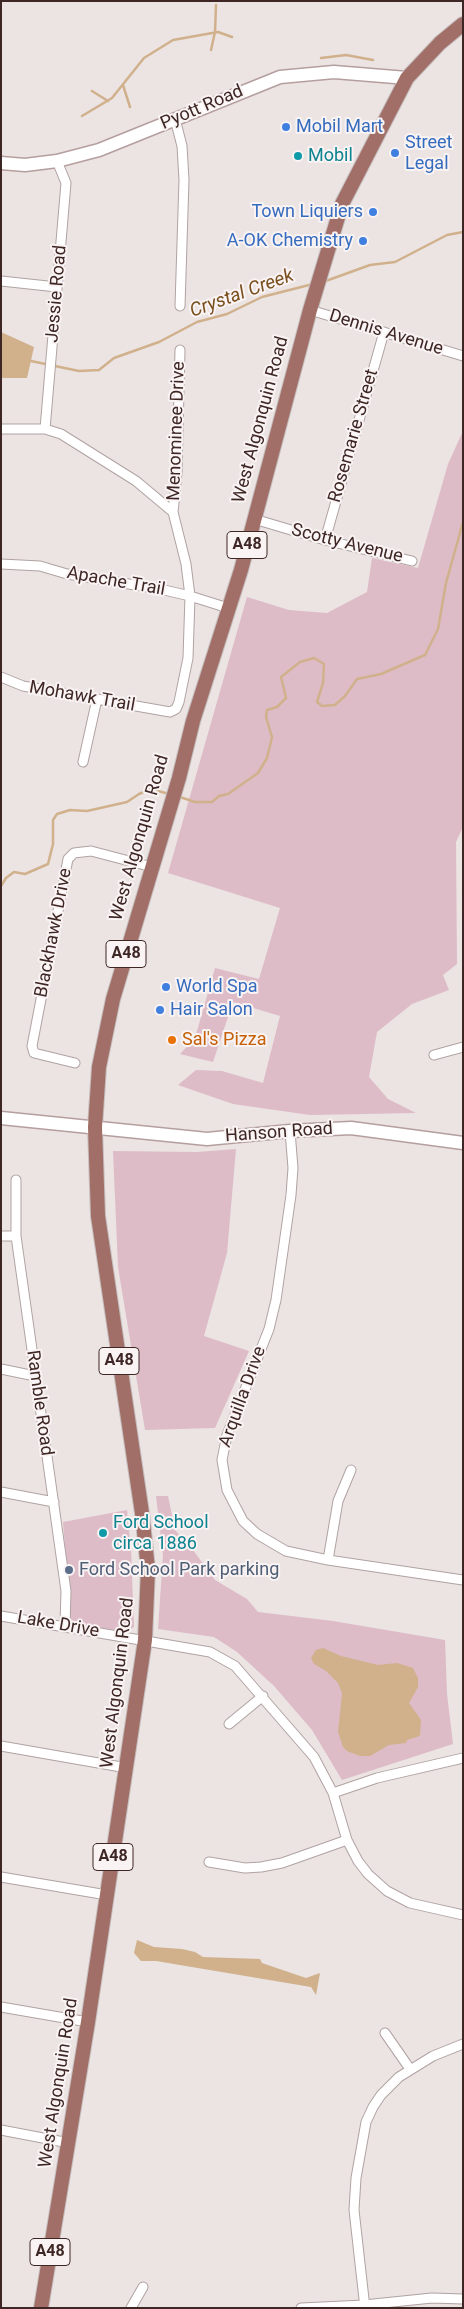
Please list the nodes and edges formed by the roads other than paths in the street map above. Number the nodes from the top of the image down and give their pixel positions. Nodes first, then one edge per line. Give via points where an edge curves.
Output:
1 (463, 24) edge
2 (407, 78) junction
3 (174, 119) junction
4 (57, 161) junction
5 (1, 163) edge
6 (1, 281) edge
7 (58, 287) junction
8 (180, 306) dead end
9 (310, 310) junction
10 (384, 332) junction
11 (180, 350) dead end
12 (463, 356) edge
13 (1, 429) edge
14 (45, 429) junction
15 (173, 512) junction
16 (254, 519) junction
17 (325, 540) junction
18 (412, 561) dead end
19 (1, 564) edge
20 (190, 596) junction
21 (228, 608) junction
22 (1, 677) edge
23 (97, 699) junction
24 (164, 712) joint
25 (83, 762) dead end
26 (152, 866) junction
27 (463, 1047) edge
28 (434, 1055) dead end
29 (75, 1063) dead end
30 (1, 1118) edge
31 (95, 1127) junction
32 (290, 1131) junction
33 (463, 1143) edge
34 (16, 1180) dead end
35 (1, 1236) edge
36 (16, 1236) junction
37 (1, 1369) edge
38 (35, 1376) junction
39 (351, 1470) dead end
40 (1, 1492) edge
41 (54, 1502) junction
42 (328, 1560) junction
43 (463, 1579) edge
44 (1, 1616) edge
45 (65, 1626) junction
46 (145, 1640) junction
47 (263, 1696) junction
48 (229, 1724) dead end
49 (1, 1746) edge
50 (463, 1758) edge
51 (127, 1768) junction
52 (333, 1793) junction
53 (347, 1840) junction
54 (209, 1862) dead end
55 (1, 1877) edge
56 (107, 1895) junction
57 (463, 1914) edge
58 (1, 2007) edge
59 (88, 2022) junction
60 (386, 2033) dead end
61 (463, 2044) edge
62 (410, 2069) junction
63 (1, 2130) edge
64 (69, 2143) junction
65 (142, 2287) dead end
66 (463, 2299) edge
67 (364, 2306) edge
68 (41, 2308) edge
69 (131, 2308) edge
70 (301, 2308) edge

1 - 2 main road, West Algonquin Road / A48
2 - 3 street, Pyott Road via 334,72 298,74 258,85
2 - 9 main road, West Algonquin Road / A48 via 342,204
3 - 4 street, Pyott Road via 99,150
3 - 8 street via 182,146 184,180
4 - 5 street, Pyott Road via 25,165
4 - 7 street, Jessie Road via 66,183
6 - 7 street
7 - 14 street, Jessie Road
9 - 10 street, Dennis Avenue
9 - 16 main road, West Algonquin Road / A48
10 - 12 street, Dennis Avenue
10 - 17 street, Rosemarie Street
11 - 15 street, Menominee Drive
13 - 14 street
14 - 15 street via 61,434 128,476
15 - 20 street, Menominee Drive
16 - 17 street, Scotty Avenue
16 - 21 main road, West Algonquin Road / A48
17 - 18 street, Scotty Avenue
19 - 20 street, Apache Trail via 40,566 67,574
20 - 21 street, Apache Trail
20 - 24 street, Menominee Drive via 190,643 181,693 176,709
21 - 26 main road, West Algonquin Road / A48
22 - 23 street, Mohawk Trail via 23,686
23 - 24 street, Mohawk Trail
23 - 25 street
26 - 29 street, Blackhawk Drive via 91,851 74,853 68,859 32,1046 34,1053
26 - 31 main road, West Algonquin Road / A48 via 113,999 99,1067
27 - 28 street
30 - 31 street, Hanson Road
31 - 32 street, Hanson Road via 208,1139
31 - 46 main road, West Algonquin Road / A48 via 98,1216 148,1569
32 - 33 street, Hanson Road via 351,1128
32 - 42 street, Arquilla Drive via 292,1195 276,1300 227,1435 222,1460 233,1505 257,1534 286,1551
34 - 36 street, Ramble Road
35 - 36 street
36 - 38 street, Ramble Road
37 - 38 street
38 - 41 street, Ramble Road
39 - 42 street via 338,1501
40 - 41 street
41 - 45 street, Ramble Road via 66,1591
42 - 43 street, Arquilla Drive
44 - 45 street, Lake Drive
45 - 46 street, Lake Drive
46 - 47 street, Lake Drive via 217,1655 235,1666
46 - 51 main road, West Algonquin Road / A48
47 - 48 street
47 - 52 street, Lake Drive via 314,1757
49 - 51 street
50 - 52 street via 377,1778
51 - 56 main road, West Algonquin Road / A48
52 - 53 street, Lake Drive
53 - 54 street via 261,1867 245,1868
53 - 57 street, Lake Drive via 358,1861 387,1891 424,1908
55 - 56 street
56 - 59 main road, West Algonquin Road / A48
58 - 59 street
59 - 64 main road, West Algonquin Road / A48
60 - 62 street
61 - 62 street
62 - 67 street via 381,2095 363,2132 354,2210
63 - 64 street
64 - 68 main road, West Algonquin Road / A48
65 - 69 street
66 - 67 street via 432,2298
67 - 70 street

